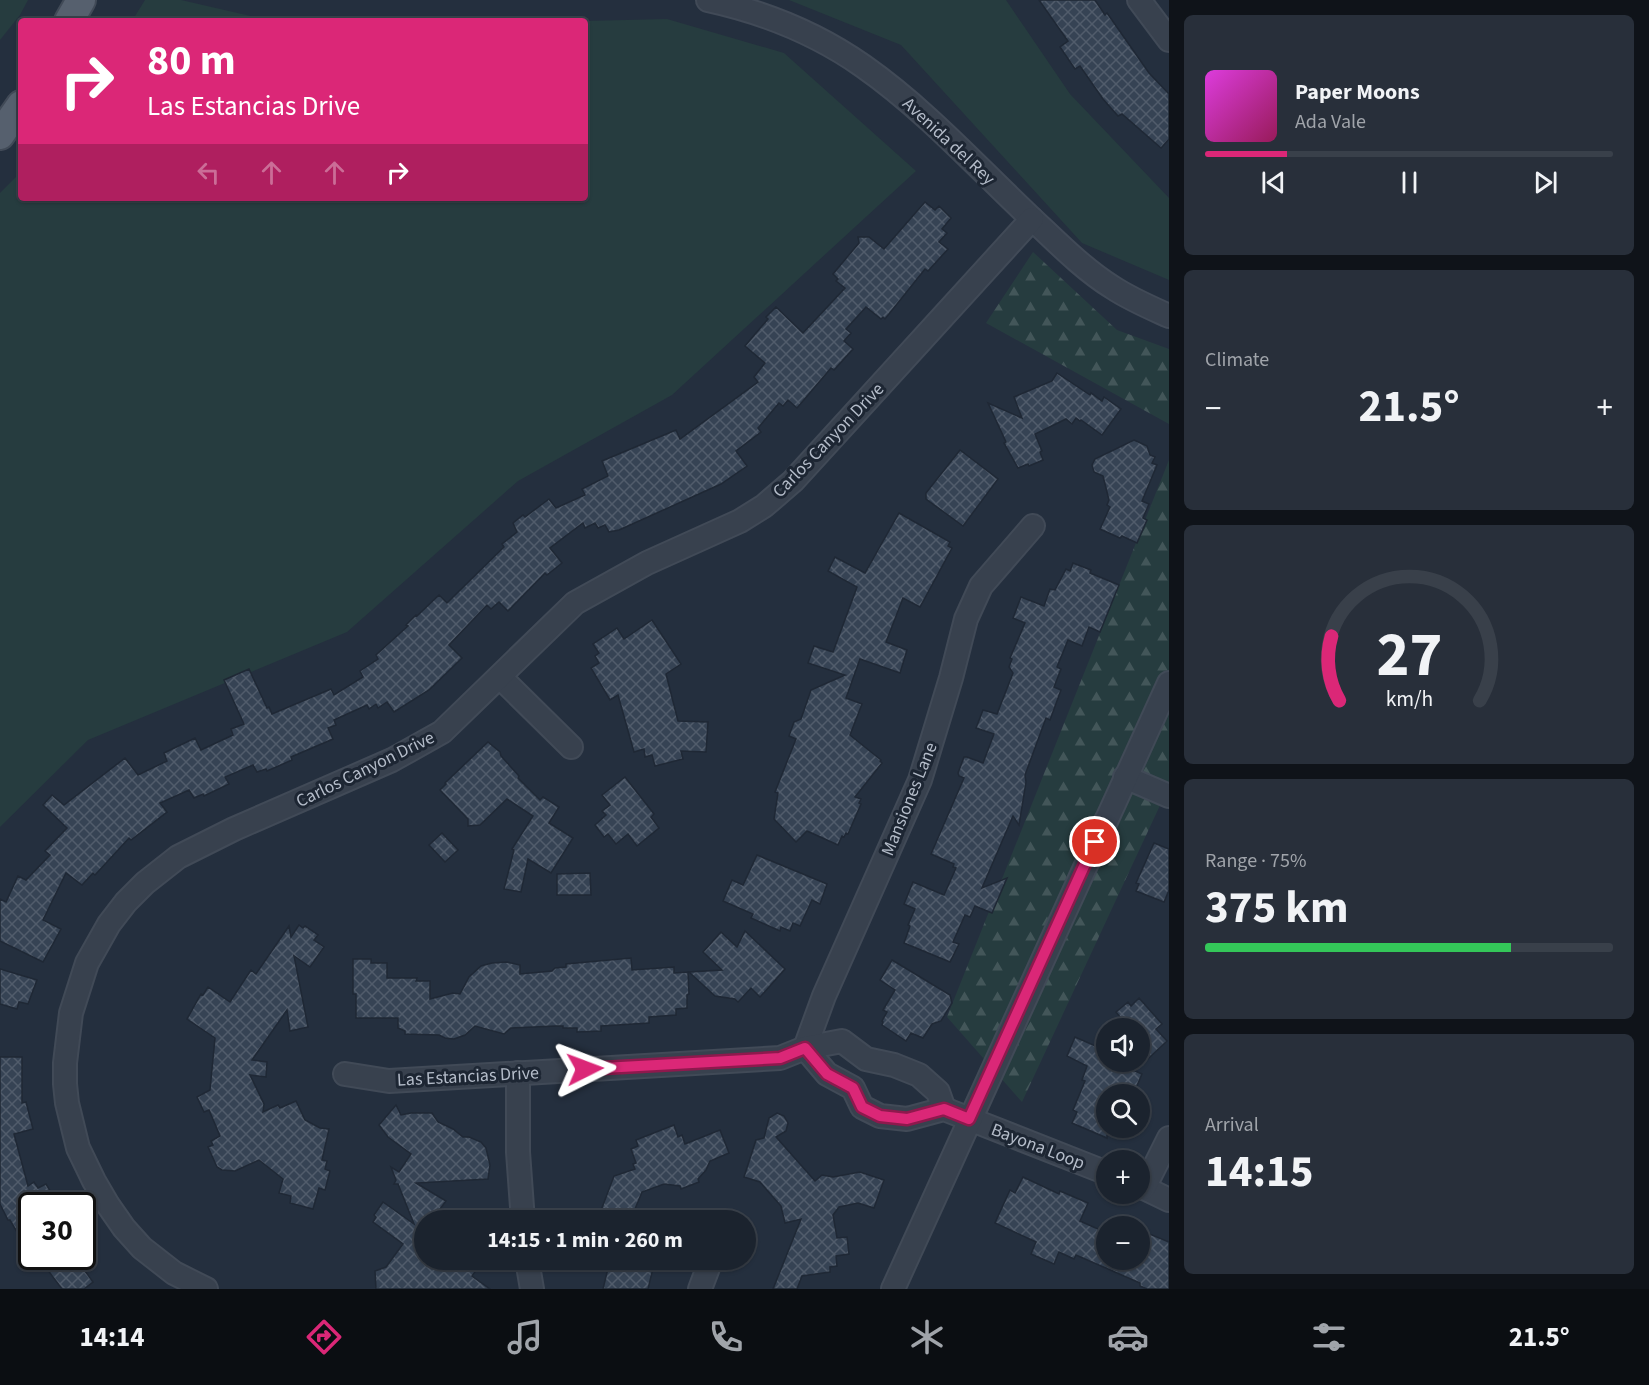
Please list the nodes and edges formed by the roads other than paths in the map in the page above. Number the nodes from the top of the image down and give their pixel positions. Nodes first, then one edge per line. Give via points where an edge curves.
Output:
1 (81, 0) edge
2 (708, 0) edge
3 (1139, 0) edge
4 (71, 18) edge
5 (1169, 40) edge
6 (18, 109) edge
7 (0, 135) edge
8 (1032, 219) junction
9 (1169, 316) edge
10 (1033, 526) dead end
11 (500, 677) junction
12 (1169, 683) edge
13 (571, 747) dead end
14 (1125, 777) junction
15 (1169, 796) edge
16 (805, 1048) junction
17 (866, 1059) junction
18 (518, 1073) junction
19 (345, 1074) dead end
20 (853, 1088) junction
21 (944, 1109) junction
22 (969, 1119) junction
23 (1169, 1138) edge
24 (1096, 1169) edge
25 (1150, 1172) edge
26 (1150, 1191) edge
27 (1169, 1200) edge
28 (522, 1210) edge
29 (529, 1270) edge
30 (707, 1270) edge
31 (206, 1289) edge
32 (532, 1289) edge
33 (700, 1289) edge
34 (893, 1289) edge

1 - 4 main road
2 - 8 street, Avenida del Rey via 790,25 863,66 943,134
3 - 5 street
6 - 7 main road
8 - 9 street, Avenida del Rey via 1111,287
8 - 11 street, Carlos Canyon Drive via 793,481 764,506 575,603
10 - 16 street, Mansiones Lane via 981,586 966,619 921,780 824,996
11 - 13 street
11 - 31 street, Carlos Canyon Drive via 442,732 419,745 178,857 126,902 87,963 70,1013 65,1063 67,1103 78,1148 108,1205 142,1248 174,1273
12 - 14 street
14 - 15 street
14 - 22 street
16 - 17 street, Las Estancias Drive via 842,1041
16 - 18 street, Las Estancias Drive via 780,1058
16 - 20 street via 827,1074
17 - 20 street
17 - 21 street, Las Estancias Drive via 919,1075 938,1092
18 - 19 street, Las Estancias Drive via 389,1081
18 - 28 street
20 - 21 street via 862,1107 880,1116 907,1119
21 - 22 street
22 - 24 street, Bayona Loop
22 - 34 street
23 - 25 street
26 - 27 street
29 - 32 street
30 - 33 street

